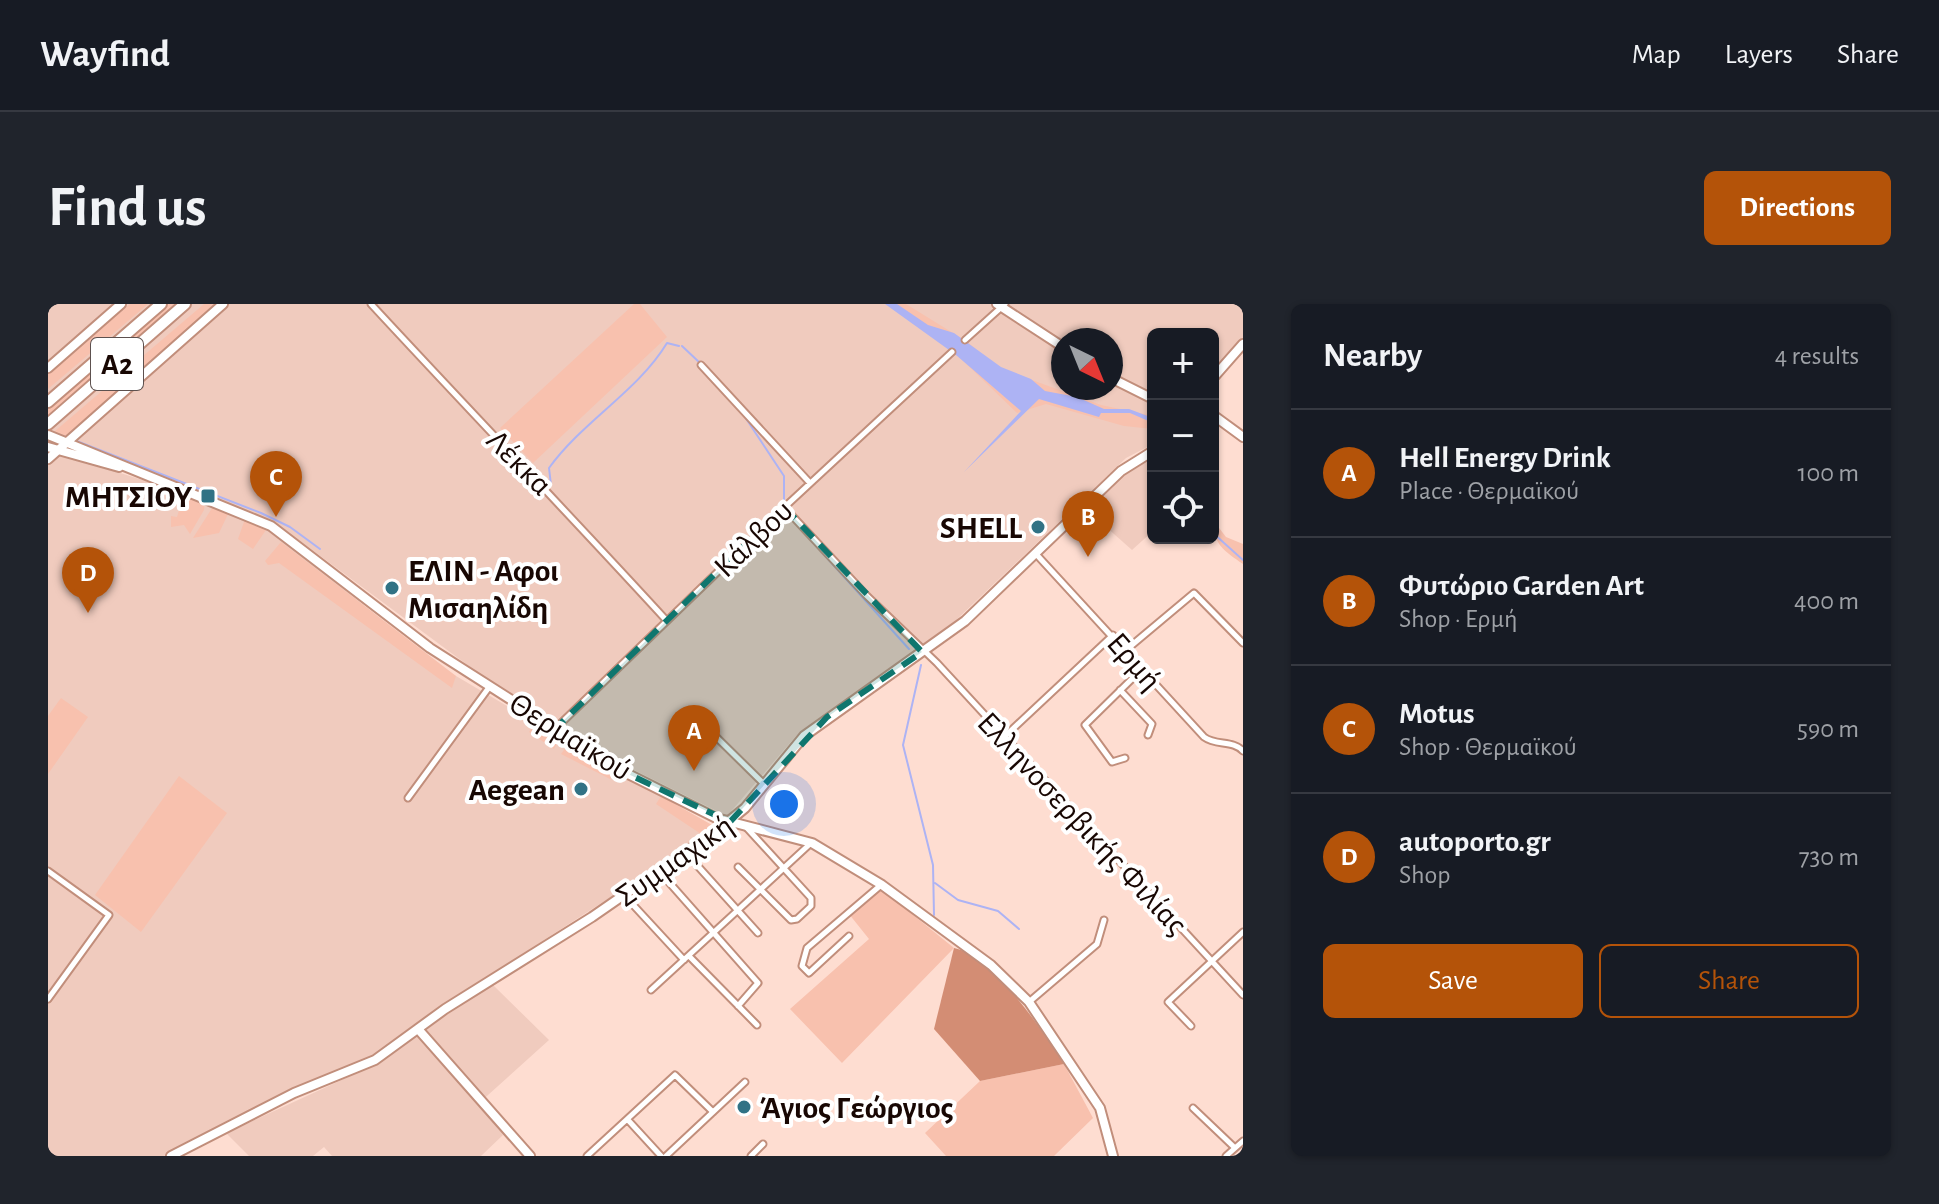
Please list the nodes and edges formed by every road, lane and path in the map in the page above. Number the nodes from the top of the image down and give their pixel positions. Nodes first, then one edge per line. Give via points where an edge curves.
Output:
1 (121, 304) edge
2 (161, 304) edge
3 (185, 304) edge
4 (223, 304) edge
5 (371, 304) edge
6 (1001, 305) edge
7 (1051, 339) edge
8 (965, 340) dead end
9 (1243, 344) edge
10 (952, 352) dead end
11 (701, 365) dead end
12 (48, 368) edge
13 (1219, 371) edge
14 (1123, 384) edge
15 (1147, 396) edge
16 (48, 402) edge
17 (1219, 419) edge
18 (48, 424) edge
19 (48, 435) edge
20 (1243, 437) edge
21 (67, 442) junction
22 (48, 447) edge
23 (58, 451) junction
24 (1147, 455) edge
25 (48, 459) edge
26 (128, 467) junction
27 (810, 483) junction
28 (784, 507) junction
29 (1036, 554) junction
30 (667, 621) junction
31 (1113, 635) junction
32 (1243, 643) edge
33 (1126, 650) junction
34 (922, 652) junction
35 (1141, 670) junction
36 (490, 685) junction
37 (1120, 690) junction
38 (704, 725) dead end
39 (557, 727) junction
40 (1148, 735) dead end
41 (1003, 738) junction
42 (1243, 751) edge
43 (1125, 758) dead end
44 (764, 784) junction
45 (408, 798) dead end
46 (730, 822) junction
47 (745, 825) junction
48 (812, 843) junction
49 (686, 853) junction
50 (738, 867) dead end
51 (784, 868) junction
52 (48, 871) edge
53 (659, 871) junction
54 (882, 885) junction
55 (760, 890) junction
56 (624, 895) junction
57 (737, 911) junction
58 (1104, 920) dead end
59 (1243, 932) edge
60 (758, 933) dead end
61 (713, 934) junction
62 (849, 936) dead end
63 (686, 958) junction
64 (1210, 961) junction
65 (651, 990) dead end
66 (1243, 995) edge
67 (48, 999) edge
68 (1029, 1002) junction
69 (738, 1006) junction
70 (757, 1025) dead end
71 (1191, 1026) dead end
72 (418, 1029) junction
73 (745, 1082) dead end
74 (1193, 1108) dead end
75 (713, 1112) junction
76 (628, 1120) junction
77 (1243, 1141) edge
78 (763, 1144) dead end
79 (1235, 1148) junction
80 (171, 1156) edge
81 (530, 1156) edge
82 (588, 1156) edge
83 (664, 1156) edge
84 (751, 1156) edge
85 (1113, 1156) edge
86 (1226, 1156) edge

1 - 12 street
2 - 16 highway, Α2
3 - 18 highway, Α2
4 - 21 street
5 - 30 street, Λέκκα
6 - 7 street
6 - 8 street
9 - 13 street
10 - 27 street, Κάλβου
11 - 27 street
14 - 15 street
17 - 20 street
19 - 21 street, Θερμαϊκού
21 - 23 street
21 - 26 street, Θερμαϊκού
22 - 23 street, Θερμαϊκού
23 - 25 street
23 - 26 street, Θερμαϊκού
24 - 29 street, Συμμαχική via 1121,471
26 - 36 street, Θερμαϊκού via 271,526 415,637
27 - 28 street, Κάλβου
28 - 30 street, Κάλβου
28 - 34 street, Ελληνοσερβικής Φιλίας
29 - 31 street, Ερμή
29 - 34 street, Συμμαχική via 975,613
30 - 39 street, Κάλβου
31 - 33 street, Ερμή
31 - 41 street
32 - 33 street via 1194,593
33 - 35 street, Ερμή
34 - 41 street, Ελληνοσερβικής Φιλίας
34 - 44 street, Συμμαχική via 804,736
35 - 37 street
35 - 42 street, Ερμή via 1204,737
36 - 39 street, Θερμαϊκού
36 - 45 street
37 - 40 street via 1152,724
37 - 43 street via 1085,725 1112,762
38 - 44 street
39 - 46 street, Θερμαϊκού via 626,773
41 - 64 street, Ελληνοσερβικής Φιλίας
44 - 46 street, Συμμαχική
46 - 47 street, Θερμαϊκού
46 - 49 street, Συμμαχική
47 - 48 street, Θερμαϊκού
47 - 51 street
48 - 51 street
48 - 54 street, Θερμαϊκού
49 - 53 street, Συμμαχική
49 - 57 street
50 - 55 street
51 - 55 street
51 - 55 street via 811,898 810,909 791,920
52 - 67 street via 109,915
53 - 56 street, Συμμαχική
53 - 61 street
54 - 62 street via 807,948 802,966 809,973
54 - 68 street, Θερμαϊκού via 991,965
55 - 57 street
56 - 63 street
56 - 72 street, Συμμαχική
57 - 60 street
57 - 61 street
58 - 68 street via 1097,944
59 - 64 street
61 - 63 street
61 - 69 street via 759,986
63 - 65 street
63 - 69 street
64 - 66 street, Ελληνοσερβικής Φιλίας
64 - 71 street via 1168,1002
68 - 85 street, Θερμαϊκού via 1100,1108
69 - 70 street
72 - 80 street, Συμμαχική via 367,1065 304,1088
72 - 81 street
73 - 75 street
74 - 79 street
75 - 76 street via 679,1075
75 - 83 street
76 - 82 street
76 - 83 street
77 - 79 street
78 - 84 street
79 - 86 street

